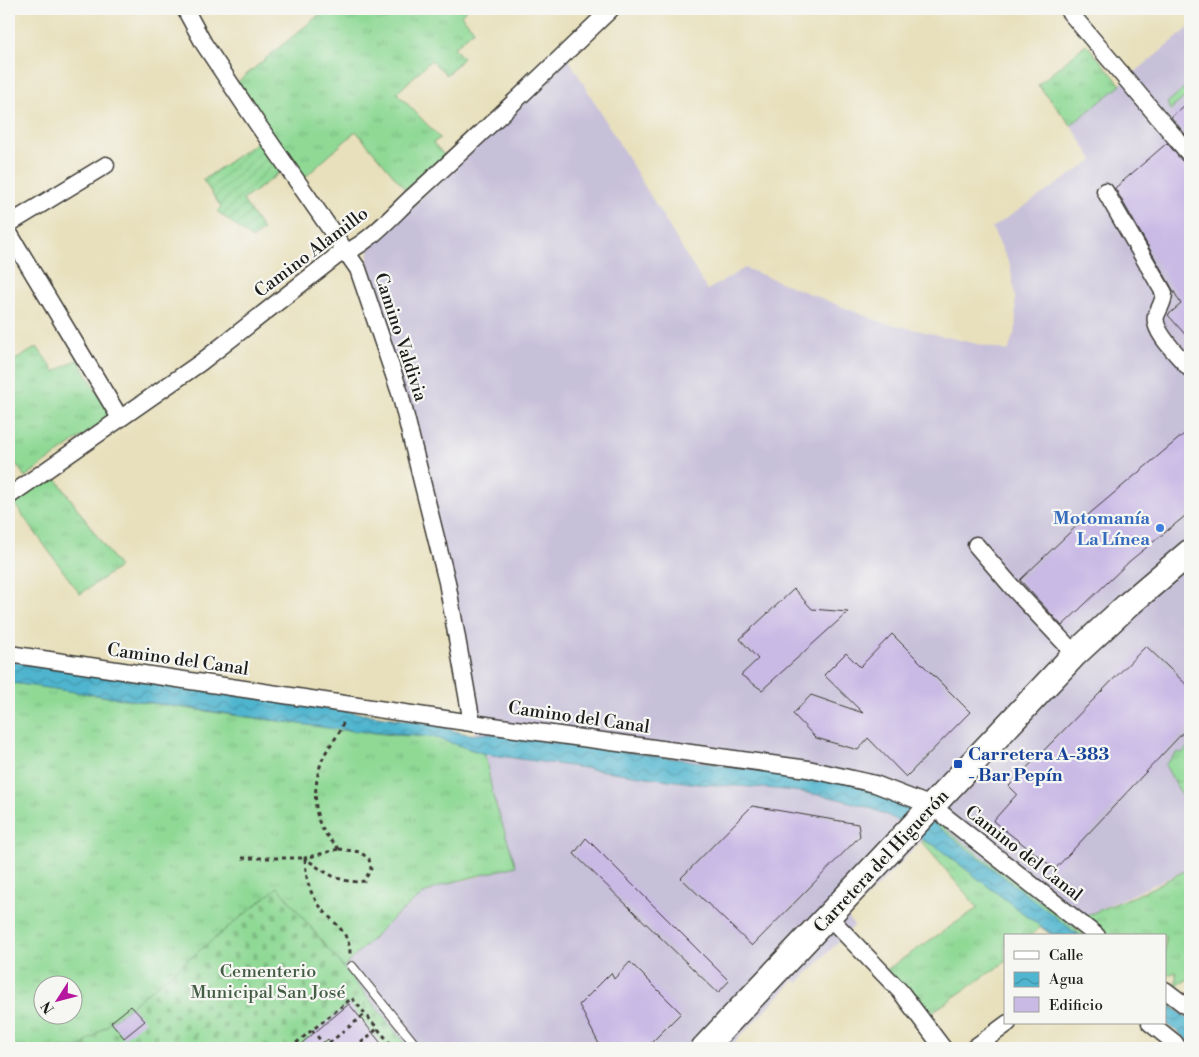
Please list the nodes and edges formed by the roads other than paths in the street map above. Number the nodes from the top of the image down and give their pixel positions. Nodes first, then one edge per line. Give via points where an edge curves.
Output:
1 (185, 9) edge
2 (611, 9) edge
3 (1067, 9) edge
4 (1190, 155) edge
5 (106, 165) dead end
6 (1104, 191) dead end
7 (9, 224) edge
8 (9, 233) edge
9 (348, 252) junction
10 (1190, 368) edge
11 (120, 418) junction
12 (9, 496) edge
13 (976, 544) dead end
14 (1190, 552) edge
15 (9, 654) edge
16 (1075, 654) junction
17 (472, 723) junction
18 (932, 806) junction
19 (828, 916) junction
20 (1094, 934) edge
21 (352, 966) road end
22 (1166, 991) edge
23 (1190, 1009) edge
24 (1007, 1024) edge
25 (1156, 1028) edge
26 (418, 1048) edge
27 (704, 1048) edge
28 (943, 1048) edge
29 (974, 1048) edge
30 (1178, 1048) edge

1 - 9 street, Camino Valdivia via 204,44 256,122
2 - 9 street, Camino Alamillo via 476,140
3 - 4 street
5 - 7 street
6 - 10 street via 1164,293 1156,317 1158,332
8 - 11 street
9 - 11 street, Camino Alamillo via 338,255 200,362
9 - 17 street, Camino Valdivia via 358,269 400,393 447,582
11 - 12 street, Camino Alamillo
13 - 16 street
14 - 16 main road, Carretera del Higuerón
15 - 17 street, Camino del Canal
16 - 18 main road, Carretera del Higuerón
17 - 18 street, Camino del Canal via 808,769 875,784
18 - 19 main road, Carretera del Higuerón
18 - 20 street, Camino del Canal
19 - 27 main road, Carretera del Higuerón
19 - 28 street via 900,991
21 - 26 lane
22 - 23 street
24 - 29 street
25 - 30 street

